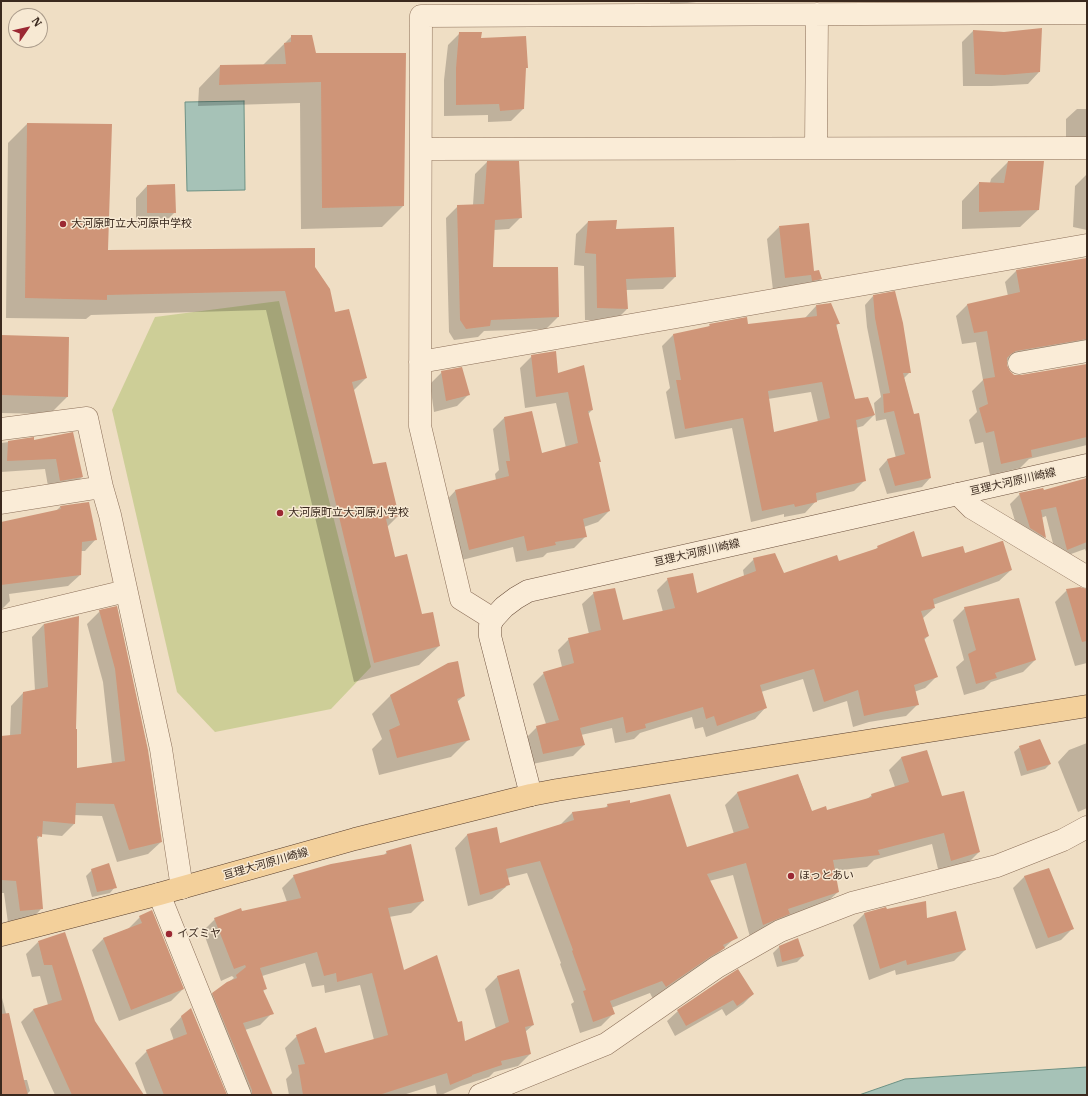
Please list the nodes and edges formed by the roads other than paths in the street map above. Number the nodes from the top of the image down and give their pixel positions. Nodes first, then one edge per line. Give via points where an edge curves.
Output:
1 (421, 8) edge
2 (556, 8) edge
3 (817, 14) junction
4 (1087, 14) edge
5 (816, 148) junction
6 (1087, 148) edge
7 (421, 149) junction
8 (1087, 245) edge
9 (1087, 351) edge
10 (420, 362) junction
11 (1019, 363) dead end
12 (1, 429) edge
13 (1087, 465) edge
14 (102, 487) junction
15 (958, 494) junction
16 (1, 503) edge
17 (1087, 576) edge
18 (126, 592) junction
19 (493, 618) junction
20 (1, 621) edge
21 (1087, 706) edge
22 (531, 795) junction
23 (1087, 827) edge
24 (182, 888) junction
25 (159, 894) junction
26 (1, 935) edge
27 (240, 1095) edge
28 (480, 1095) edge

1 - 2 street
1 - 7 street
2 - 3 street
3 - 4 street
3 - 5 street
5 - 6 street
5 - 7 street
7 - 10 street
8 - 10 street
9 - 11 street
10 - 19 street via 420,426 461,599
12 - 14 street via 87,418
13 - 15 street, 亘理大河原川崎線
14 - 16 street
14 - 18 street
15 - 17 street via 972,508
15 - 19 street, 亘理大河原川崎線 via 528,592 516,598
18 - 20 street
18 - 24 street via 161,749
19 - 22 street via 490,636
21 - 22 main road, 亘理大河原川崎線
22 - 24 main road, 亘理大河原川崎線 via 355,839
23 - 28 street via 1063,840 997,866 852,903 780,931 717,966 606,1044
24 - 25 main road, 亘理大河原川崎線
25 - 26 main road, 亘理大河原川崎線
25 - 27 street

